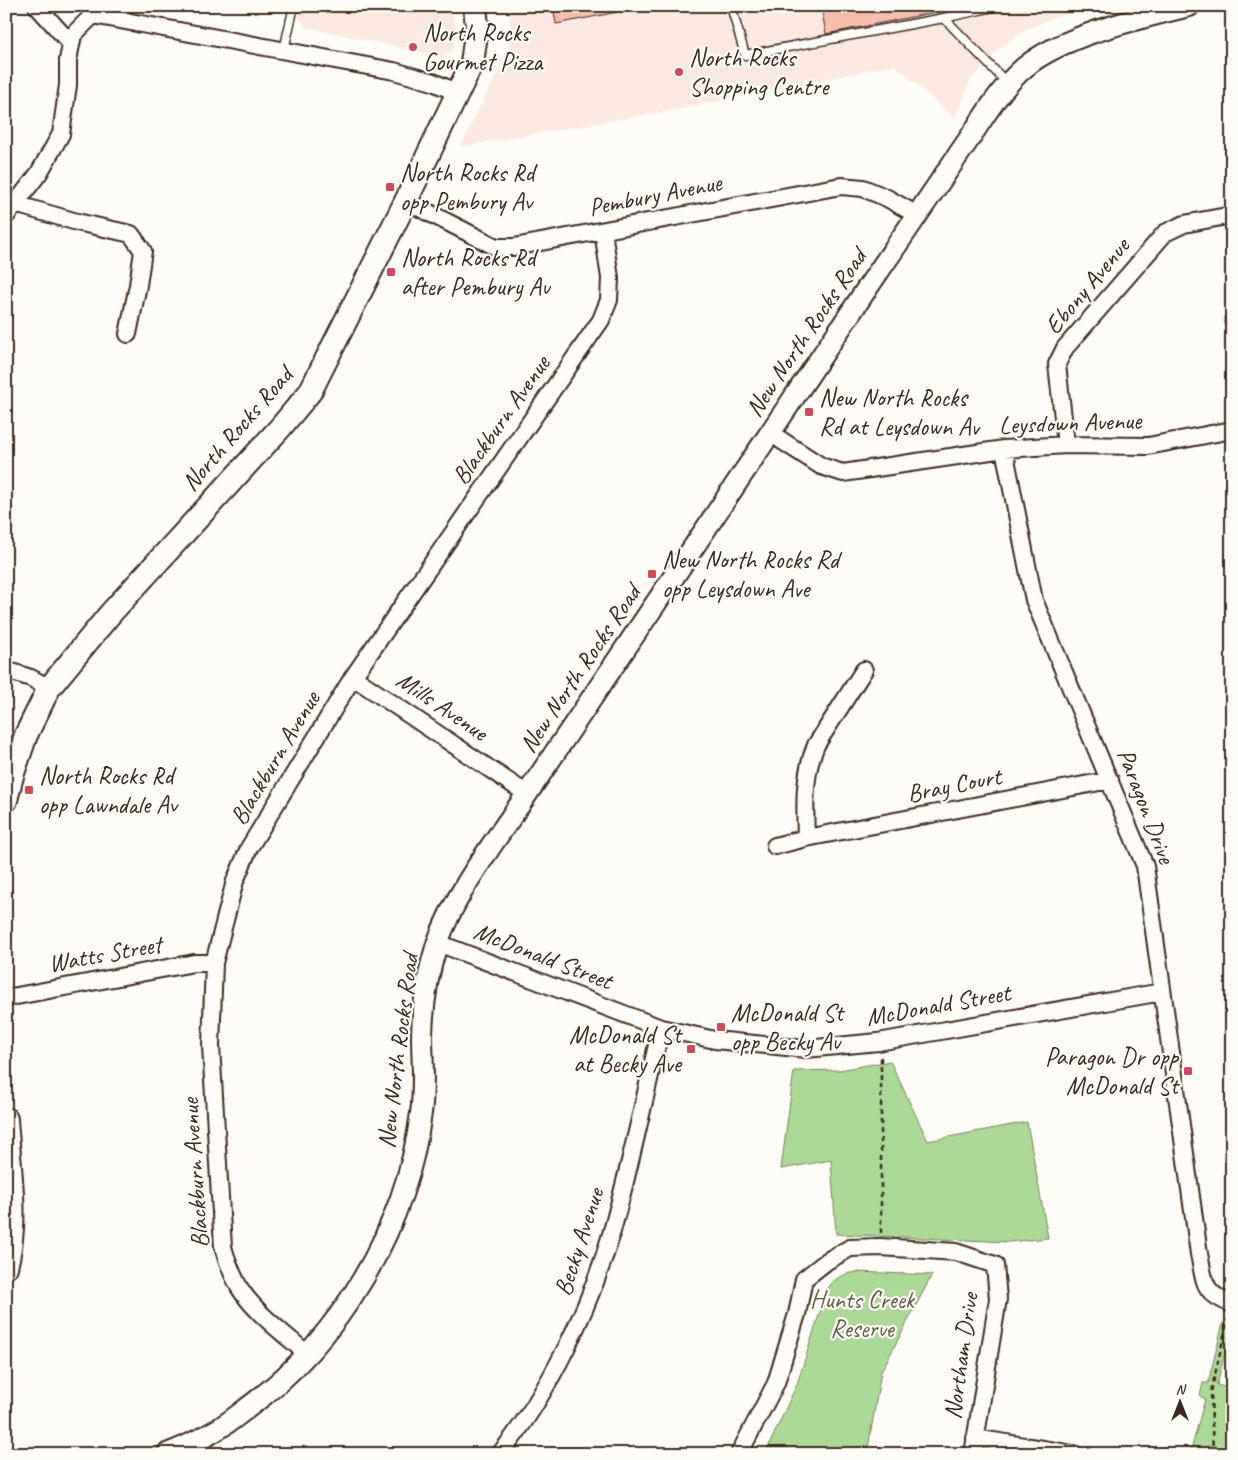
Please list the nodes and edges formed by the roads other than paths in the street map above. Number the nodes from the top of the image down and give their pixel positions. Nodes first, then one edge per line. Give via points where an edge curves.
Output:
1 (37, 6) edge
2 (294, 6) edge
3 (475, 6) edge
4 (731, 6) edge
5 (998, 6) edge
6 (1187, 6) edge
7 (87, 10) edge
8 (944, 18) junction
9 (71, 44) junction
10 (284, 50) junction
11 (1009, 85) junction
12 (458, 93) junction
13 (406, 201) junction
14 (11, 210) edge
15 (917, 215) junction
16 (1232, 215) edge
17 (603, 231) junction
18 (128, 334) dead end
19 (1232, 430) edge
20 (770, 433) junction
21 (1066, 445) junction
22 (1004, 449) junction
23 (6, 670) edge
24 (864, 670) dead end
25 (354, 677) junction
26 (49, 688) junction
27 (1110, 780) junction
28 (527, 794) junction
29 (6, 800) edge
30 (806, 838) junction
31 (774, 846) dead end
32 (438, 943) junction
33 (214, 963) junction
34 (1162, 992) junction
35 (6, 998) edge
36 (662, 1028) junction
37 (6, 1120) edge
38 (6, 1267) edge
39 (1232, 1304) edge
40 (308, 1355) junction
41 (974, 1446) edge
42 (167, 1454) edge
43 (500, 1454) edge
44 (738, 1454) edge
45 (1074, 1454) edge

1 - 9 street
2 - 10 lane
3 - 12 main road, North Rocks Road via 477,27 473,57
4 - 8 lane via 745,55
5 - 8 lane
6 - 11 street, New North Rocks Road via 1067,42 1025,67
7 - 9 street
7 - 10 street
8 - 11 lane
9 - 14 street via 61,134 39,173
10 - 12 street via 394,71
11 - 15 street, New North Rocks Road
12 - 13 main road, North Rocks Road
13 - 17 street, Pembury Avenue via 496,246 514,247
13 - 26 main road, North Rocks Road via 310,392 110,614
14 - 18 street via 131,234 143,251
15 - 17 street, Pembury Avenue via 863,188 841,186
15 - 20 street, New North Rocks Road
16 - 21 street, Ebony Avenue via 1184,224 1165,233 1065,348 1057,364
17 - 25 street, Blackburn Avenue via 610,278 609,300 600,320
19 - 21 street, Leysdown Avenue via 1148,446
20 - 22 street, Leysdown Avenue via 821,466 842,473
20 - 28 street, New North Rocks Road
21 - 22 street, Leysdown Avenue
22 - 27 street, Paragon Drive via 1034,600
23 - 26 street
24 - 30 street via 811,756 805,790
25 - 28 street, Mills Avenue
25 - 33 street, Blackburn Avenue via 249,848 235,881
26 - 29 main road, North Rocks Road via 26,736
27 - 30 street, Bray Court
27 - 34 street, Paragon Drive via 1146,866
28 - 32 street, New North Rocks Road via 464,889
30 - 31 street, Bray Court
32 - 36 street, McDonald Street
32 - 40 street, New North Rocks Road via 424,1006 423,1098 411,1166 392,1221 371,1264 354,1294
33 - 35 street, Watts Street via 194,963
33 - 40 street, Blackburn Avenue via 211,1046 223,1247 229,1267 247,1298
34 - 36 street, McDonald Street via 878,1042 806,1050 715,1040
34 - 39 street, Paragon Drive via 1205,1285 1213,1295
36 - 43 street, Becky Avenue via 603,1260 560,1359
37 - 38 main road via 12,1212
40 - 42 street, New North Rocks Road via 228,1423
41 - 44 street, Northam Drive via 998,1299 995,1265 956,1252 850,1248 804,1279 776,1383
41 - 45 street

